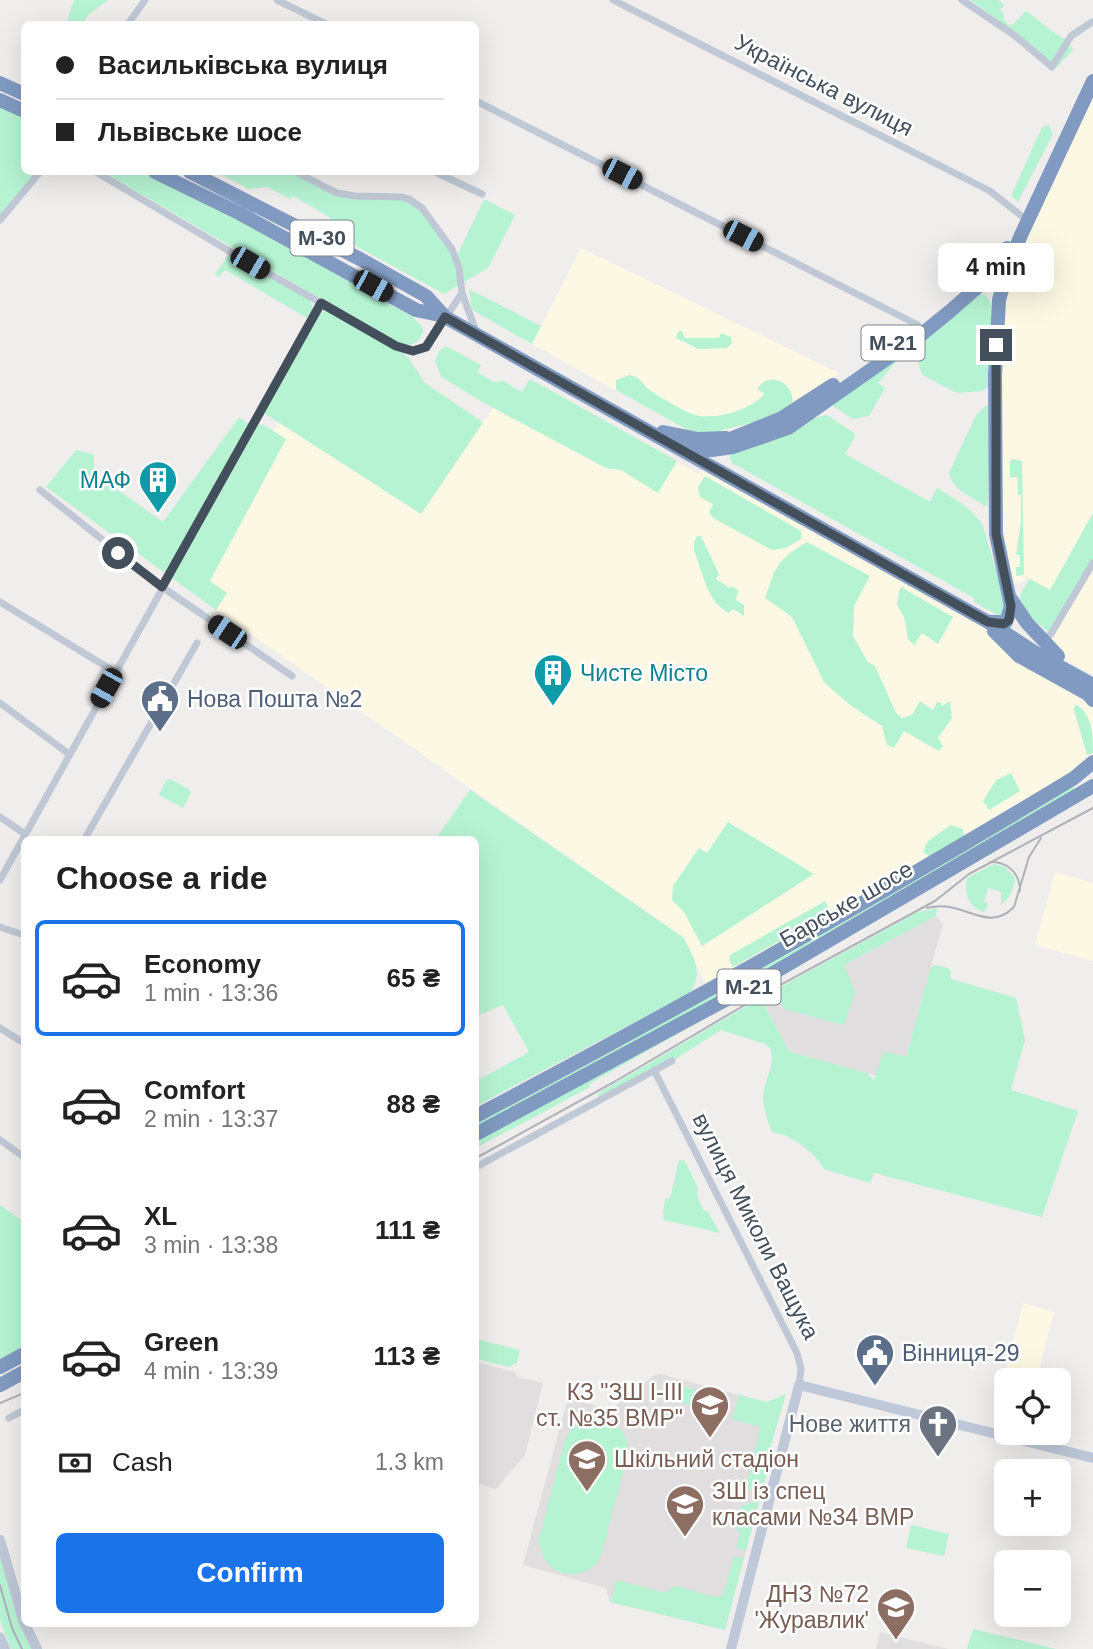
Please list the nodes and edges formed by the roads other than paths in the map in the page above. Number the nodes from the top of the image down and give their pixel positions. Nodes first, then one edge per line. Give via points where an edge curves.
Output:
1 (145, 0) edge
2 (277, 0) edge
3 (613, 0) edge
4 (962, 0) edge
5 (133, 21) edge
6 (320, 21) edge
7 (1092, 22) edge
8 (1093, 81) edge
9 (0, 83) edge
10 (21, 93) edge
11 (0, 100) edge
12 (479, 103) edge
13 (21, 110) edge
14 (38, 175) edge
15 (101, 175) edge
16 (161, 175) edge
17 (196, 175) edge
18 (302, 175) edge
19 (441, 175) edge
20 (482, 194) dead end
21 (1037, 198) junction
22 (1018, 214) junction
23 (0, 220) edge
24 (462, 293) junction
25 (321, 303) junction
26 (949, 312) junction
27 (445, 317) junction
28 (915, 323) junction
29 (477, 334) junction
30 (646, 428) junction
31 (731, 438) junction
32 (709, 457) junction
33 (40, 490) dead end
34 (1093, 563) edge
35 (162, 587) junction
36 (1009, 595) junction
37 (0, 602) edge
38 (988, 622) junction
39 (1043, 641) junction
40 (197, 643) dead end
41 (1058, 656) junction
42 (115, 671) junction
43 (1093, 675) edge
44 (292, 676) dead end
45 (1093, 685) edge
46 (1093, 700) edge
47 (0, 704) edge
48 (69, 754) junction
49 (1093, 762) edge
50 (1093, 786) edge
51 (0, 817) edge
52 (25, 834) joint
53 (86, 836) edge
54 (21, 841) edge
55 (0, 880) edge
56 (0, 927) edge
57 (21, 934) edge
58 (0, 1028) edge
59 (21, 1041) edge
60 (673, 1061) dead end
61 (654, 1070) junction
62 (479, 1114) edge
63 (479, 1132) edge
64 (0, 1140) edge
65 (21, 1155) edge
66 (479, 1165) edge
67 (21, 1356) edge
68 (0, 1367) edge
69 (21, 1374) edge
70 (0, 1385) edge
71 (799, 1385) junction
72 (21, 1412) edge
73 (9, 1418) dead end
74 (1093, 1458) edge
75 (0, 1541) edge
76 (21, 1611) edge
77 (26, 1627) edge
78 (0, 1637) edge
79 (5, 1649) edge
80 (37, 1649) edge
81 (731, 1649) edge

1 - 5 street
2 - 6 street
3 - 22 street, Українська вулиця via 990,191
4 - 7 street via 1052,67 1071,36
8 - 21 highway, М-21
9 - 10 highway
11 - 13 highway
12 - 28 street
14 - 23 street
15 - 25 street
16 - 27 highway, М-30 via 416,310
17 - 27 highway, М-30 via 426,296
18 - 24 street via 337,193 401,197 416,203 452,249
19 - 20 street
21 - 22 highway, М-21
21 - 36 highway, М-21 via 1010,262 996,321 996,534
22 - 26 highway, М-21 via 999,263
24 - 27 street
24 - 29 street
25 - 27 street via 413,351 426,347
25 - 35 street
26 - 28 highway, М-21
26 - 32 highway, М-30 via 788,428
27 - 29 highway, М-30
28 - 31 highway, М-21 via 800,407
29 - 30 highway, М-30
30 - 31 highway, М-30 via 698,439
30 - 32 highway, М-30
31 - 32 highway, М-21 via 721,441
32 - 38 highway, М-21
33 - 35 street
34 - 39 street
35 - 42 street
35 - 44 street
36 - 38 highway via 1009,620 1004,624
36 - 39 highway, М-21
37 - 42 street
38 - 41 highway, М-21
38 - 45 highway
38 - 46 highway, М-21 via 1019,656
39 - 41 highway, М-21
40 - 53 street
41 - 43 highway, М-21
42 - 48 street
47 - 48 street
48 - 52 street
49 - 62 highway, М-21 via 1074,778 875,898
50 - 63 highway, Барське шосе / М-21 via 753,985
51 - 52 street
54 - 55 street
56 - 57 street
58 - 59 street
60 - 61 street
61 - 66 street
61 - 71 street, вулиця Миколи Ващука via 797,1353
64 - 65 street
67 - 68 highway
69 - 70 highway
71 - 74 street
71 - 81 street, вулиця Миколи Ващука
72 - 73 street
75 - 76 street
77 - 80 street
78 - 79 street

